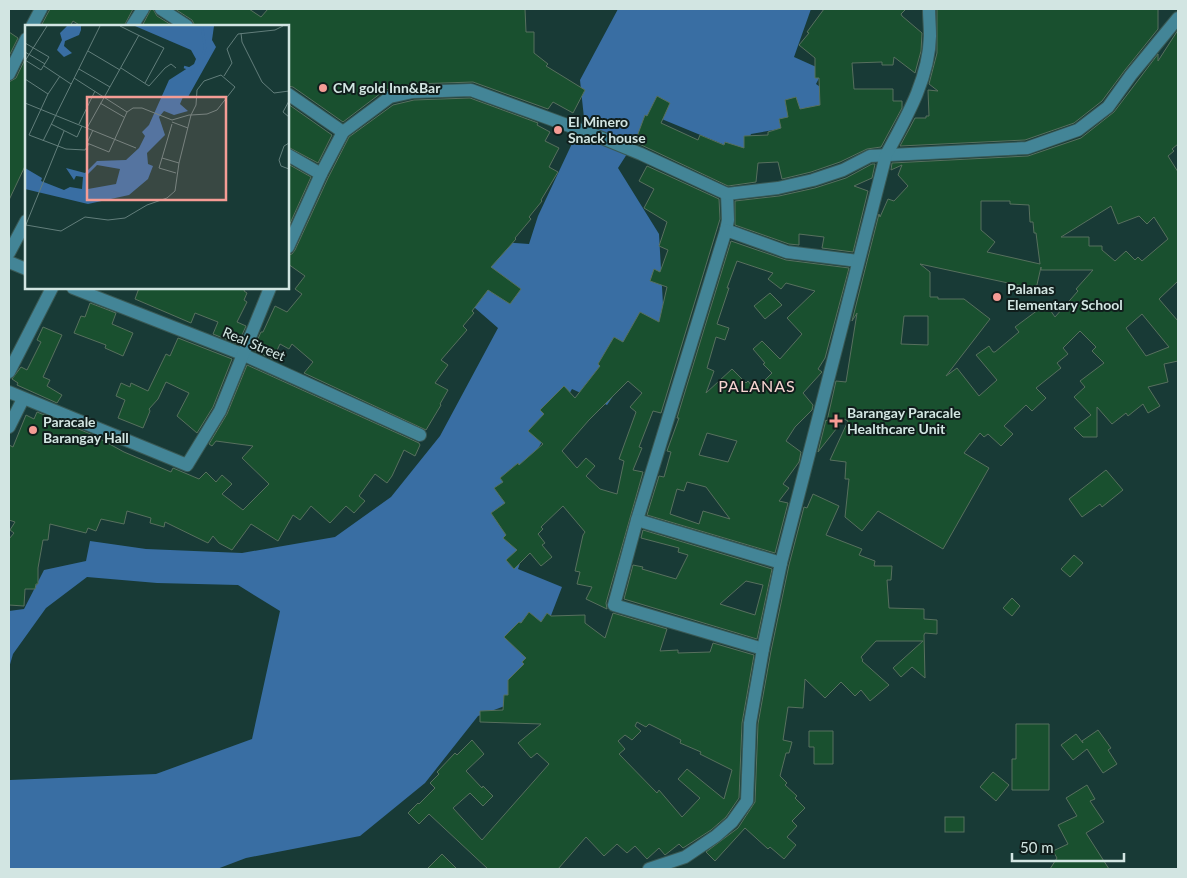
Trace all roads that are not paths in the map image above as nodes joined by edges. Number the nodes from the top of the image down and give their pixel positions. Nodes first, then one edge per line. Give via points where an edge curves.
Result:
1 (41, 9) edge
2 (143, 9) edge
3 (161, 9) edge
4 (928, 9) edge
5 (1178, 18) edge
6 (33, 25) edge
7 (133, 25) edge
8 (185, 25) edge
9 (25, 40) edge
10 (9, 74) edge
11 (289, 95) edge
12 (343, 132) junction
13 (289, 155) edge
14 (886, 155) junction
15 (321, 174) junction
16 (727, 194) junction
17 (25, 223) edge
18 (726, 230) junction
19 (289, 245) edge
20 (9, 253) edge
21 (858, 260) junction
22 (9, 262) edge
23 (25, 269) edge
24 (51, 289) edge
25 (76, 289) edge
26 (270, 289) edge
27 (242, 354) junction
28 (9, 372) edge
29 (9, 392) edge
30 (23, 399) junction
31 (9, 427) edge
32 (420, 435) dead end
33 (637, 520) junction
34 (781, 563) junction
35 (763, 649) junction
36 (649, 869) edge

1 - 6 street
2 - 7 street
3 - 8 street
4 - 14 street via 930,37 926,69 910,112
5 - 14 street via 1108,107 1078,130 1027,148
9 - 10 street
11 - 12 street
12 - 15 street
12 - 16 street via 390,97 412,92 471,90 641,154
13 - 15 street
14 - 16 street via 870,156 814,180
14 - 21 street
15 - 19 street
16 - 18 street
17 - 20 street
18 - 21 street via 787,252
18 - 33 street
21 - 34 street
22 - 23 street
24 - 28 street
25 - 27 street, Real Street
26 - 27 street
27 - 30 street via 220,410 187,465
27 - 32 street, Real Street
29 - 30 street
30 - 31 street
33 - 34 street
33 - 35 street via 614,605
34 - 35 street
35 - 36 street via 750,723 747,801 732,822 701,847 685,857

